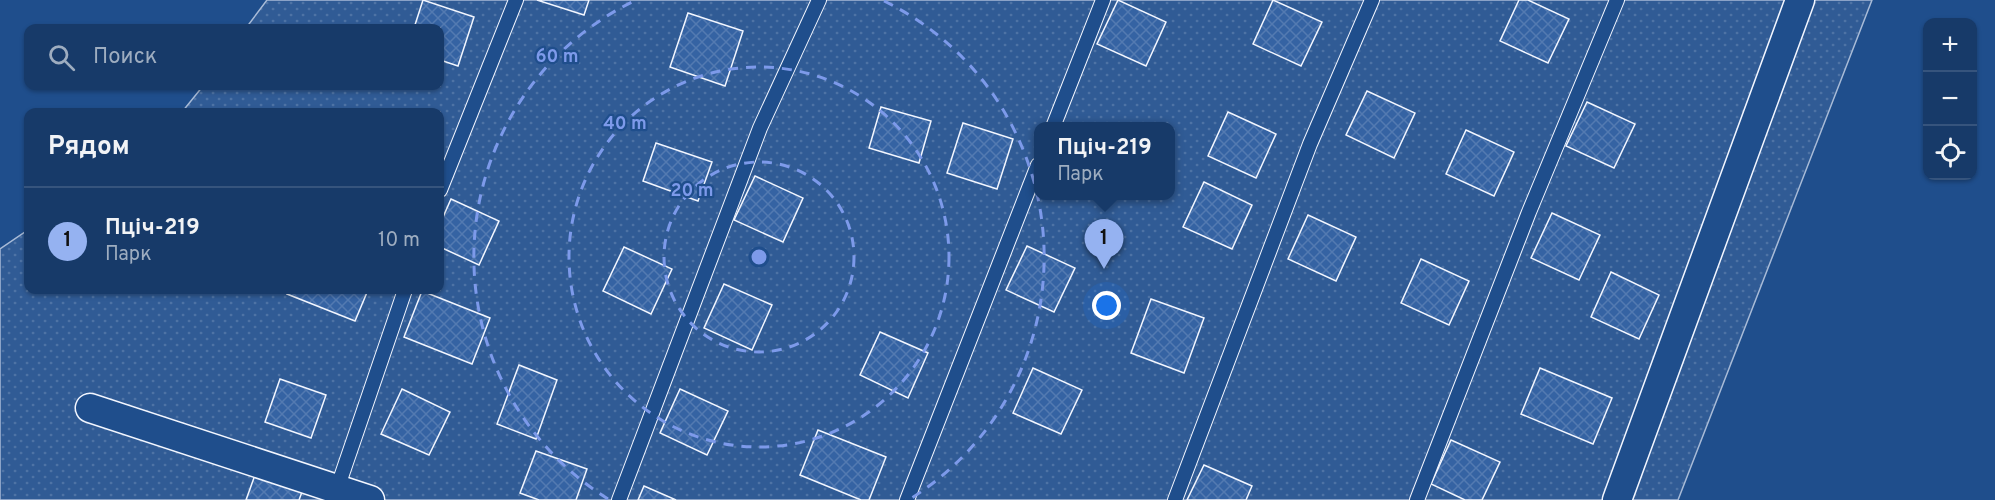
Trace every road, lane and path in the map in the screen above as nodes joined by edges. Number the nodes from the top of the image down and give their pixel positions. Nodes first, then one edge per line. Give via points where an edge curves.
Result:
1 (516, 0) edge
2 (819, 0) edge
3 (1103, 0) edge
4 (1372, 0) edge
5 (1617, 0) edge
6 (1800, 0) edge
7 (1055, 122) edge
8 (1034, 175) edge
9 (444, 180) edge
10 (404, 294) edge
11 (90, 408) dead end
12 (337, 489) junction
13 (370, 500) edge
14 (619, 500) edge
15 (907, 500) edge
16 (1175, 500) edge
17 (1417, 500) edge
18 (1617, 500) edge

1 - 9 lane
2 - 14 lane via 760,128
3 - 7 lane
4 - 16 lane via 1310,144
5 - 17 lane
6 - 18 street
8 - 15 lane
10 - 12 lane
11 - 12 street
12 - 13 street

